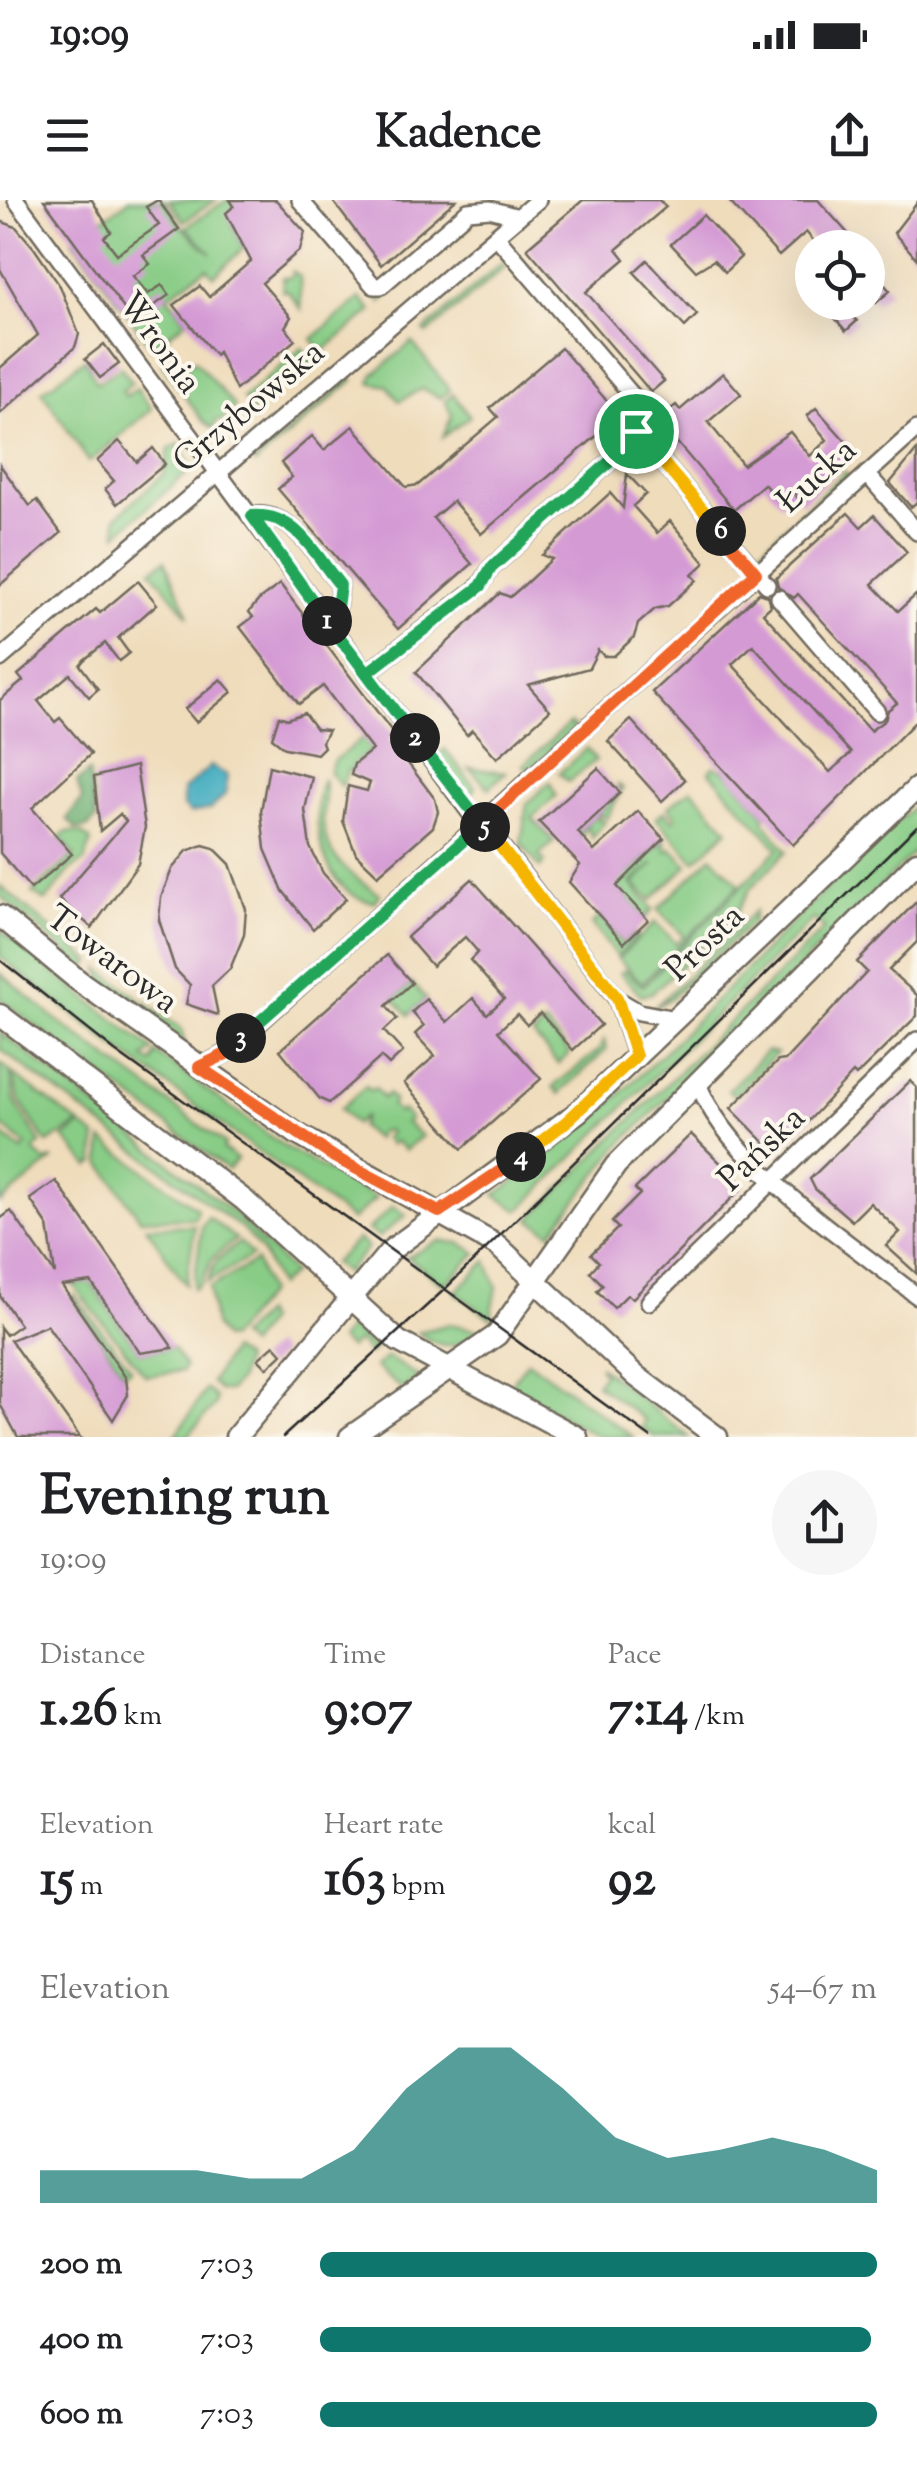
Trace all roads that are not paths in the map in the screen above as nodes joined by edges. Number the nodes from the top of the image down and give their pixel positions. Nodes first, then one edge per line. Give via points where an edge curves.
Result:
1 (16, 200) edge
2 (300, 200) edge
3 (538, 200) edge
4 (518, 217) junction
5 (496, 236) junction
6 (917, 429) edge
7 (636, 431) junction
8 (218, 474) junction
9 (867, 474) junction
10 (252, 516) junction
11 (917, 532) edge
12 (768, 586) junction
13 (334, 630) junction
14 (0, 659) edge
15 (367, 673) junction
16 (877, 712) dead end
17 (917, 788) edge
18 (482, 824) junction
19 (917, 862) edge
20 (0, 916) edge
21 (617, 998) junction
22 (0, 1015) edge
23 (676, 1019) junction
24 (917, 1040) edge
25 (226, 1054) junction
26 (636, 1056) junction
27 (199, 1067) junction
28 (697, 1080) junction
29 (226, 1085) junction
30 (772, 1182) junction
31 (439, 1212) junction
32 (536, 1280) junction
33 (917, 1296) edge
34 (351, 1299) junction
35 (649, 1302) dead end
36 (450, 1372) junction
37 (236, 1437) edge
38 (350, 1437) edge
39 (577, 1437) edge
40 (718, 1437) edge

1 - 8 street, Wronia
2 - 4 street via 374,286 468,211
3 - 4 street, Grzybowska
4 - 5 street, Grzybowska
5 - 7 street via 632,395
5 - 8 street, Grzybowska
6 - 9 street, Łucka
7 - 12 street
7 - 15 street via 491,568 481,586
8 - 10 street, Wronia
8 - 14 street, Grzybowska
9 - 11 street
9 - 12 street, Łucka
10 - 13 street, Wronia
10 - 13 street via 286,520 340,585
12 - 16 street
12 - 18 street, Łucka
13 - 15 street, Wronia
15 - 18 street, Wronia
17 - 23 main road, Prosta
18 - 21 street, Wronia
18 - 25 street, Łucka
19 - 28 main road
20 - 27 main road, Towarowa
21 - 23 street via 639,1012
21 - 26 street, Wronia
22 - 34 main road via 203,1166
23 - 26 main road, Prosta
24 - 30 street, Pańska
25 - 27 street, Łucka
25 - 29 street
26 - 31 main road, Prosta via 566,1122
27 - 29 main road, Towarowa
28 - 30 street via 709,1112
28 - 32 main road via 603,1182
29 - 31 main road, Towarowa via 334,1157
30 - 33 street
30 - 35 street, Pańska
31 - 32 main road, Towarowa via 492,1242
31 - 34 main road, Prosta via 391,1250
32 - 36 main road via 498,1335
32 - 40 main road via 624,1366
34 - 36 main road via 398,1341
34 - 37 main road
36 - 38 main road
36 - 39 main road

